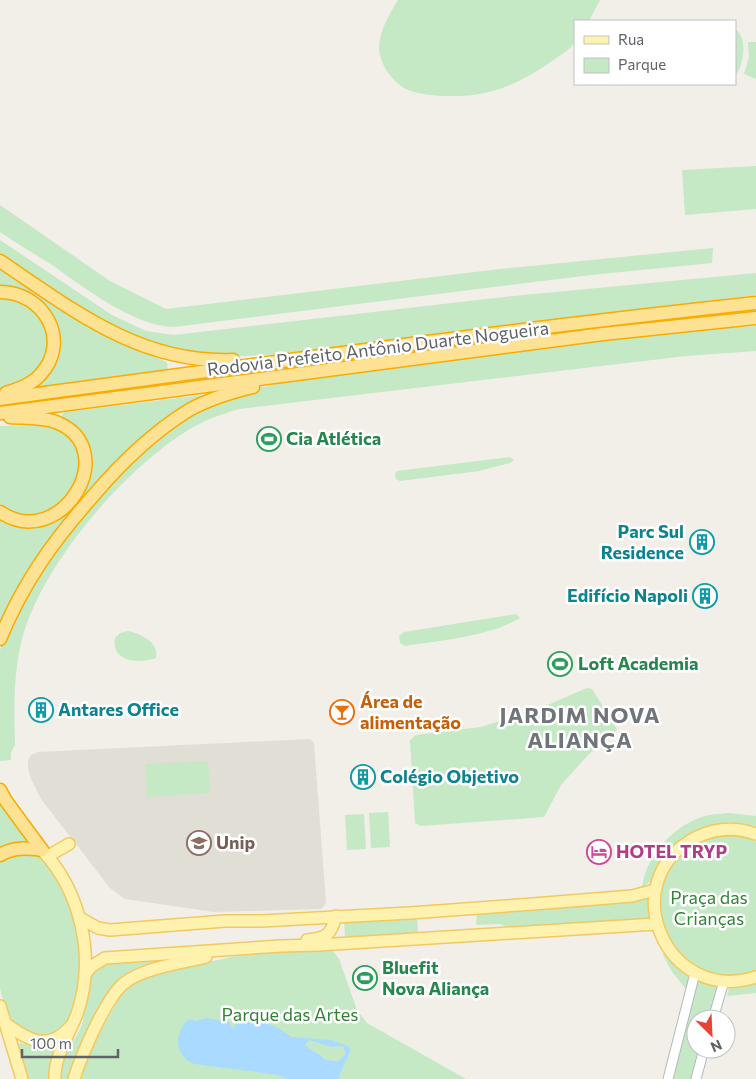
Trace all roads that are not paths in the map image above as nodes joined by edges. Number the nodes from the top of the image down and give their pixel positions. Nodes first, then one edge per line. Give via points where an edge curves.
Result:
1 (0, 261) edge
2 (0, 292) edge
3 (756, 299) edge
4 (756, 303) edge
5 (704, 308) junction
6 (756, 318) edge
7 (703, 323) junction
8 (756, 323) edge
9 (313, 357) junction
10 (320, 371) junction
11 (0, 395) edge
12 (0, 399) edge
13 (0, 413) edge
14 (0, 417) edge
15 (0, 512) edge
16 (0, 639) edge
17 (0, 790) edge
18 (756, 834) edge
19 (69, 844) dead end
20 (45, 853) junction
21 (0, 855) edge
22 (656, 890) junction
23 (336, 916) junction
24 (80, 918) junction
25 (307, 918) junction
26 (656, 924) junction
27 (302, 940) junction
28 (280, 946) junction
29 (235, 950) junction
30 (696, 973) junction
31 (85, 974) junction
32 (756, 977) edge
33 (724, 981) junction
34 (0, 1006) edge
35 (716, 1009) edge
36 (73, 1023) junction
37 (6, 1024) junction
38 (701, 1059) edge
39 (22, 1079) edge
40 (55, 1079) edge
41 (74, 1079) edge
42 (668, 1079) edge
43 (696, 1079) edge

1 - 9 highway via 94,323 136,344 176,356 216,361
2 - 11 highway via 20,295 40,308 50,323 54,344 47,365 37,378
3 - 5 highway
4 - 5 highway, Rodovia Prefeito Antônio Duarte Nogueira
5 - 9 highway, Rodovia Prefeito Antônio Duarte Nogueira
6 - 7 highway, Rodovia Prefeito Antônio Duarte Nogueira
7 - 8 highway
7 - 10 highway, Rodovia Prefeito Antônio Duarte Nogueira
9 - 12 highway, Rodovia Prefeito Antônio Duarte Nogueira
10 - 13 highway, Rodovia Prefeito Antônio Duarte Nogueira
10 - 16 highway via 240,390 203,403 155,434 103,484 48,550
14 - 15 highway via 48,420 63,426 82,446 86,469 74,498 54,515 42,520 24,521
17 - 20 highway
18 - 22 main road via 725,829 705,833 688,842 667,863
19 - 20 main road
20 - 21 highway via 30,848
20 - 24 main road via 62,877
22 - 23 main road via 632,896 561,902
22 - 26 main road
23 - 25 main road
23 - 27 main road via 330,934
24 - 25 main road via 98,928 110,930
24 - 31 main road
25 - 27 main road via 311,929
26 - 28 main road
26 - 30 main road via 670,953
27 - 28 main road
28 - 29 main road
29 - 31 main road via 105,958
29 - 41 main road via 148,971 123,984 112,996 91,1035
30 - 33 main road
30 - 42 street
31 - 36 main road
32 - 33 main road
33 - 35 street
34 - 37 main road
36 - 37 main road via 64,1034 41,1041 32,1041
36 - 40 main road via 58,1059
37 - 39 main road
38 - 43 street

